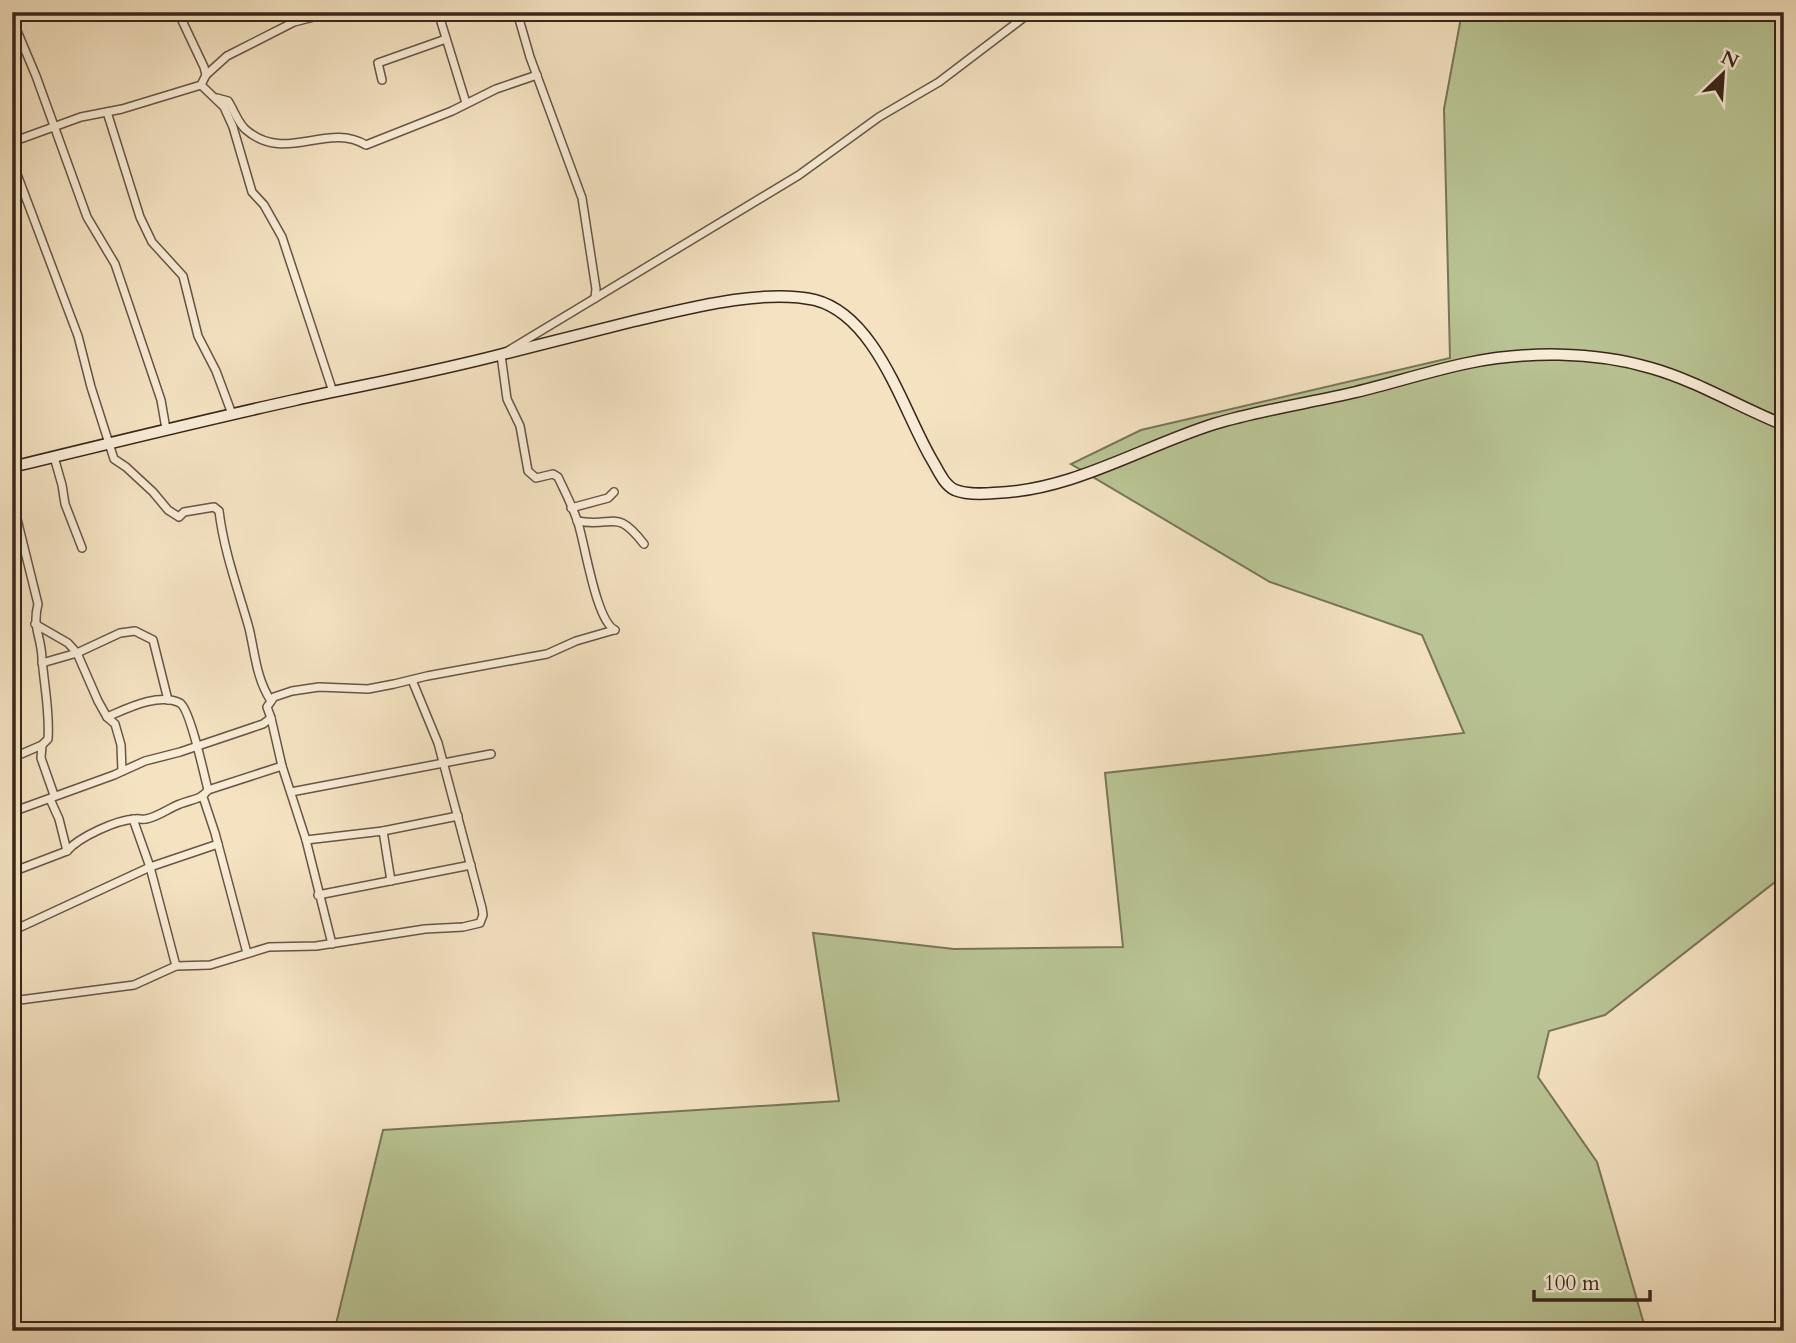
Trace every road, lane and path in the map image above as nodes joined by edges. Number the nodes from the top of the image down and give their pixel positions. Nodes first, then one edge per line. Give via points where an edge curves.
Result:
1 (178, 12) edge
2 (333, 12) edge
3 (438, 12) edge
4 (517, 12) edge
5 (1031, 12) edge
6 (12, 19) edge
7 (446, 39) junction
8 (206, 75) junction
9 (537, 75) junction
10 (382, 80) dead end
11 (201, 85) junction
12 (217, 98) junction
13 (466, 103) junction
14 (107, 112) junction
15 (55, 126) junction
16 (12, 142) edge
17 (12, 161) edge
18 (595, 298) junction
19 (501, 355) junction
20 (334, 392) junction
21 (232, 414) junction
22 (1784, 425) edge
23 (166, 429) junction
24 (108, 444) junction
25 (54, 457) junction
26 (12, 467) edge
27 (614, 492) dead end
28 (12, 499) edge
29 (571, 508) junction
30 (577, 521) junction
31 (644, 544) dead end
32 (82, 548) dead end
33 (36, 624) junction
34 (77, 653) junction
35 (42, 663) junction
36 (412, 680) junction
37 (168, 700) junction
38 (271, 701) junction
39 (107, 718) junction
40 (271, 718) junction
41 (42, 745) junction
42 (195, 746) junction
43 (491, 754) dead end
44 (12, 758) edge
45 (444, 763) junction
46 (282, 766) junction
47 (122, 771) junction
48 (208, 789) junction
49 (291, 792) junction
50 (52, 797) junction
51 (203, 797) junction
52 (12, 812) edge
53 (458, 817) junction
54 (133, 818) junction
55 (383, 831) junction
56 (306, 840) junction
57 (218, 844) junction
58 (67, 851) junction
59 (471, 865) junction
60 (150, 867) junction
61 (12, 872) edge
62 (391, 881) junction
63 (318, 895) junction
64 (12, 931) edge
65 (12, 943) edge
66 (332, 944) junction
67 (247, 953) junction
68 (176, 966) junction
69 (12, 981) edge
70 (12, 1001) edge

1 - 8 street
2 - 8 street via 294,22 227,56
3 - 7 street
4 - 9 street
5 - 18 street via 939,82 879,117 799,175
6 - 15 street
7 - 10 street via 378,63
7 - 13 street
8 - 11 street
9 - 13 street
9 - 18 street via 582,198
11 - 12 street
11 - 14 street
12 - 13 street via 228,101 247,130 288,145 344,136 366,145
12 - 20 street via 233,127 252,192 282,237
14 - 15 street
14 - 21 street via 140,217 152,242 183,276 198,336
15 - 16 street
15 - 23 street via 87,216 115,264 161,400
17 - 24 street via 78,336
18 - 19 street
19 - 20 main road
19 - 22 main road via 729,301 817,301 853,322 881,359 944,481 956,491 976,493 1030,490 1075,478 1214,424 1466,363 1514,358 1589,358 1650,368
19 - 29 street via 507,399 520,426 529,474 557,476
20 - 21 main road
21 - 23 main road
23 - 24 main road
24 - 25 main road
24 - 38 street via 114,459 179,517 214,507 219,511 262,686
25 - 26 main road
25 - 32 street
27 - 29 street via 608,498
28 - 33 street via 37,597
29 - 30 street
30 - 31 street via 622,522 633,528
30 - 36 street via 594,589 608,625 615,630 547,654
33 - 34 street via 62,638
33 - 35 street
34 - 35 street
34 - 37 street via 120,633 135,631 153,639
34 - 39 street
35 - 41 street via 49,726 48,739
36 - 38 street via 368,689 308,688 280,694
36 - 45 street
37 - 39 street
37 - 42 street via 186,709
38 - 40 street via 267,707
39 - 47 street via 115,724 121,745
40 - 42 street
40 - 46 street
41 - 44 street
41 - 50 street
42 - 47 street
42 - 48 street
43 - 45 street
45 - 49 street
45 - 53 street
46 - 48 street
46 - 49 street
47 - 50 street
48 - 51 street
49 - 56 street
50 - 52 street
50 - 58 street
51 - 54 street via 145,819
51 - 57 street
53 - 55 street
53 - 59 street
54 - 58 street via 88,836
54 - 60 street
55 - 56 street
55 - 62 street
56 - 63 street
57 - 60 street
57 - 67 street
58 - 61 street
59 - 62 street
59 - 66 street via 484,915 480,923
60 - 64 street
60 - 68 street
62 - 63 street
63 - 66 street
65 - 69 street
66 - 67 street via 269,947
67 - 68 street via 210,965
68 - 70 street via 134,985

